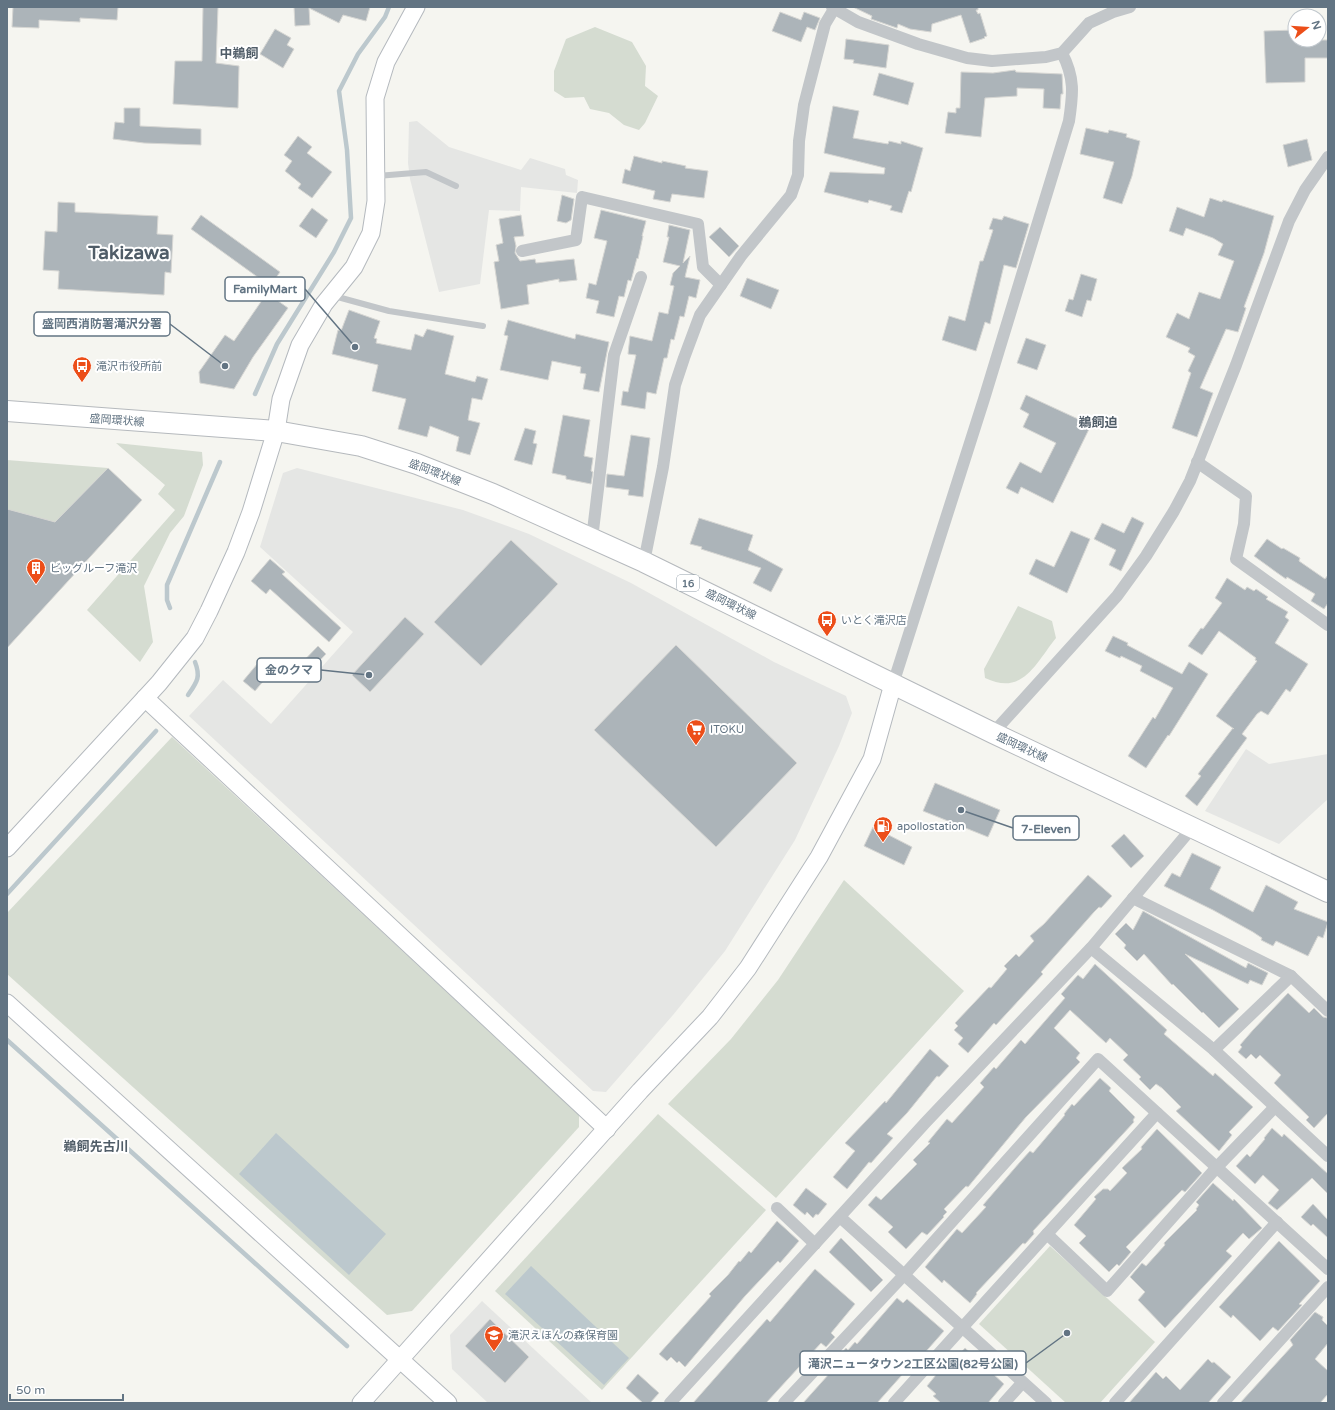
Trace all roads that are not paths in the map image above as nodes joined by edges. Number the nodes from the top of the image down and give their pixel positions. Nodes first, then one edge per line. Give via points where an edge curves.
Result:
1 (416, 7) edge
2 (1130, 7) edge
3 (833, 8) edge
4 (1062, 53) junction
5 (1328, 157) edge
6 (376, 176) junction
7 (456, 186) dead end
8 (522, 251) dead end
9 (641, 277) dead end
10 (721, 285) junction
11 (332, 295) junction
12 (483, 326) dead end
13 (7, 411) edge
14 (276, 431) junction
15 (1197, 462) junction
16 (592, 539) junction
17 (644, 562) junction
18 (1328, 625) edge
19 (893, 684) junction
20 (145, 698) junction
21 (993, 733) junction
22 (1192, 828) junction
23 (10, 839) edge
24 (1328, 892) edge
25 (1133, 898) junction
26 (1091, 948) junction
27 (1291, 976) junction
28 (7, 1003) edge
29 (1328, 1011) edge
30 (1214, 1050) junction
31 (1274, 1108) junction
32 (1157, 1113) junction
33 (606, 1128) junction
34 (1328, 1156) edge
35 (1217, 1167) junction
36 (777, 1208) dead end
37 (840, 1217) junction
38 (1277, 1222) junction
39 (1047, 1234) junction
40 (815, 1244) junction
41 (1328, 1269) edge
42 (904, 1275) junction
43 (1328, 1286) edge
44 (961, 1328) junction
45 (400, 1359) junction
46 (1022, 1383) junction
47 (361, 1403) edge
48 (448, 1403) edge
49 (670, 1403) edge
50 (784, 1403) edge
51 (894, 1403) edge
52 (1004, 1403) edge
53 (1046, 1403) edge
54 (1115, 1403) edge
55 (1223, 1403) edge

1 - 6 street via 386,62 375,98
2 - 4 street via 1089,23
3 - 4 street via 858,22 882,31 967,58 992,61 1046,57
3 - 10 street via 825,24 804,105 798,141 798,175 792,195 741,256
4 - 19 street via 1069,66 1074,92 1069,121
5 - 15 street via 1305,190 1288,221 1236,365
6 - 7 lane via 426,172
6 - 11 street via 376,201 371,233 354,266
8 - 10 street via 576,240 582,197 698,224 703,266
9 - 16 street via 614,354
10 - 17 street via 700,315 675,385 663,467
11 - 12 lane via 389,311
11 - 14 street via 300,345 281,399
13 - 14 main road, 盛岡環状線 / 16
14 - 16 main road, 盛岡環状線 / 16 via 361,446 417,464 493,494
14 - 20 street via 252,512 195,638
15 - 18 street via 1246,496 1244,524 1236,559
15 - 21 street via 1174,511 1117,596
16 - 17 main road, 盛岡環状線 / 16
17 - 19 main road, 盛岡環状線 / 16
19 - 21 main road, 盛岡環状線 / 16
19 - 33 street via 872,759 819,857 780,920 748,968 710,1017
20 - 23 street
20 - 33 street
21 - 22 main road, 盛岡環状線 / 16
22 - 24 main road, 盛岡環状線 / 16
22 - 25 street
25 - 26 street
25 - 27 street
26 - 30 street
26 - 37 street
27 - 29 street
27 - 30 street
28 - 45 street
30 - 31 street
31 - 34 street
31 - 35 street
32 - 35 street
32 - 39 street
32 - 42 street via 1098,1059
33 - 45 street
35 - 38 street
35 - 39 street via 1107,1291
36 - 40 street
37 - 40 street
37 - 42 street
38 - 41 street
38 - 54 street
39 - 44 street
40 - 49 street
42 - 44 street
42 - 50 street
43 - 55 street
44 - 46 street
44 - 51 street
45 - 47 street
45 - 48 street
46 - 52 street
46 - 53 street

